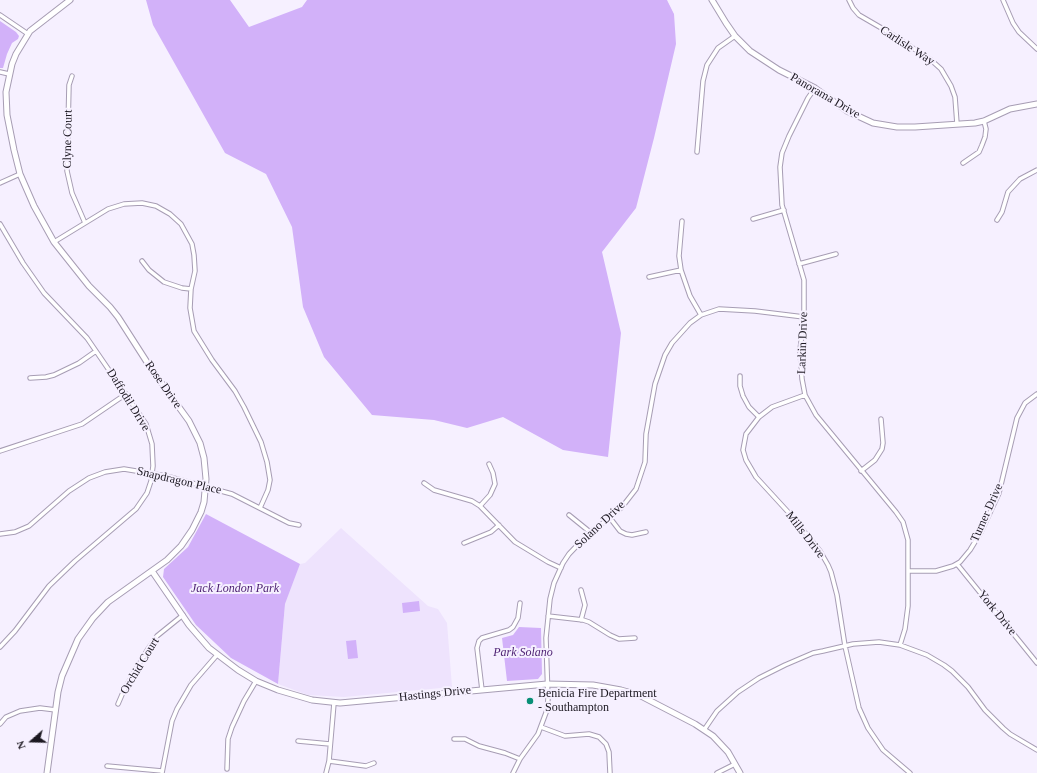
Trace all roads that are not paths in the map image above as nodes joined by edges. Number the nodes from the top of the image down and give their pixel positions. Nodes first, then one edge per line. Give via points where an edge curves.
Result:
1 (70, 0) edge
2 (712, 0) edge
3 (849, 0) edge
4 (1003, 0) edge
5 (0, 15) edge
6 (28, 34) junction
7 (735, 36) junction
8 (1037, 49) edge
9 (0, 72) edge
10 (9, 74) junction
11 (72, 76) dead end
12 (814, 88) junction
13 (1037, 104) edge
14 (984, 121) junction
15 (957, 124) junction
16 (697, 152) dead end
17 (963, 163) dead end
18 (1037, 170) edge
19 (20, 174) junction
20 (0, 183) edge
21 (784, 210) junction
22 (753, 219) dead end
23 (997, 220) dead end
24 (682, 221) dead end
25 (85, 223) junction
26 (0, 224) edge
27 (54, 242) junction
28 (836, 254) dead end
29 (142, 261) dead end
30 (799, 264) junction
31 (681, 270) junction
32 (649, 277) dead end
33 (192, 290) junction
34 (701, 315) junction
35 (804, 318) junction
36 (96, 351) junction
37 (740, 376) dead end
38 (30, 378) dead end
39 (126, 394) junction
40 (1037, 394) edge
41 (805, 395) junction
42 (758, 417) junction
43 (881, 419) dead end
44 (0, 451) edge
45 (489, 464) dead end
46 (862, 471) junction
47 (152, 473) junction
48 (424, 483) dead end
49 (206, 487) junction
50 (480, 506) junction
51 (260, 508) junction
52 (569, 515) dead end
53 (610, 518) junction
54 (299, 525) dead end
55 (499, 525) junction
56 (590, 532) junction
57 (646, 532) dead end
58 (0, 534) edge
59 (464, 543) dead end
60 (957, 564) junction
61 (561, 568) junction
62 (152, 570) junction
63 (909, 571) junction
64 (581, 590) dead end
65 (520, 603) dead end
66 (183, 615) junction
67 (548, 616) junction
68 (582, 620) junction
69 (635, 638) dead end
70 (900, 645) junction
71 (845, 646) junction
72 (0, 647) edge
73 (217, 655) junction
74 (1037, 663) edge
75 (256, 681) junction
76 (547, 684) junction
77 (482, 690) junction
78 (334, 703) junction
79 (118, 704) dead end
80 (56, 710) junction
81 (0, 724) edge
82 (541, 727) junction
83 (704, 730) junction
84 (454, 739) dead end
85 (298, 741) dead end
86 (330, 744) junction
87 (1037, 750) edge
88 (520, 760) junction
89 (329, 761) junction
90 (374, 763) dead end
91 (735, 764) junction
92 (107, 766) dead end
93 (227, 769) dead end
94 (162, 772) edge
95 (48, 773) edge
96 (326, 773) edge
97 (513, 773) edge
98 (610, 773) edge
99 (717, 773) edge
100 (740, 773) edge
101 (910, 773) edge

1 - 6 street, Rose Drive
2 - 7 street, Panorama Drive
3 - 15 street, Carlisle Way via 859,15 890,33 941,69 955,97
4 - 8 street via 1019,32
5 - 6 street
6 - 10 street, Rose Drive via 16,54
7 - 12 street, Panorama Drive via 763,60
7 - 16 street via 718,48 707,65 703,81
9 - 10 street
10 - 19 street, Rose Drive via 6,92 7,115
11 - 25 street, Clyne Court via 69,85 67,171 72,193
12 - 15 street, Panorama Drive via 847,111 872,123 903,127
12 - 21 street, Larkin Drive via 795,122 782,153 780,167
13 - 14 street, Panorama Drive via 1010,109
14 - 15 street, Panorama Drive
14 - 17 street via 986,129 979,152
18 - 23 street via 1020,179 1008,192
19 - 20 street
19 - 27 street, Rose Drive
21 - 22 street
21 - 30 street, Larkin Drive
24 - 31 street via 679,256
25 - 27 street
25 - 33 street via 115,206 135,203 156,206 170,214 181,224 192,244 195,271
26 - 36 street, Daffodil Drive via 44,293
27 - 49 street, Rose Drive via 122,322 152,370 189,421 204,458
28 - 30 street
29 - 33 street via 164,282
30 - 35 street, Larkin Drive via 804,280
31 - 32 street
31 - 34 street via 690,296
33 - 51 street via 190,308 194,331 244,406 267,462 270,480
34 - 35 street, Solano Drive via 719,309 730,309
34 - 53 street, Solano Drive via 676,338 664,355 649,414 645,462 640,478 630,497
35 - 41 street, Larkin Drive via 800,362
36 - 38 street via 54,375
36 - 39 street, Daffodil Drive
37 - 42 street via 743,396
39 - 44 street via 82,424
39 - 47 street, Daffodil Drive via 149,432 152,444
40 - 60 street, Turner Drive via 1025,403 1017,418 999,493 981,532
41 - 42 street, Mills Drive via 772,407
41 - 46 street, Larkin Drive via 816,415
42 - 71 street, Mills Drive via 746,434 743,450 746,460 756,477 789,513 828,565 837,595
43 - 46 street via 882,449
45 - 50 street via 495,484 490,495
46 - 63 street, Larkin Drive via 903,522 908,540
47 - 49 street, Snapdragon Place
47 - 58 street, Snapdragon Place via 124,469 96,474 78,484 29,526 15,532
47 - 72 street, Daffodil Drive via 146,493 136,509 86,550 54,581
48 - 50 street via 434,490 472,501
49 - 51 street, Snapdragon Place via 232,494
49 - 62 street, Rose Drive via 202,507 192,530 174,554
50 - 55 street
51 - 54 street, Snapdragon Place via 289,523
52 - 56 street
53 - 56 street, Solano Drive
53 - 57 street via 620,531 626,534
55 - 59 street via 491,532
55 - 61 street via 525,549
56 - 61 street, Solano Drive via 569,554
60 - 63 street, Turner Drive via 936,571
60 - 74 street, York Drive
61 - 67 street, Solano Drive via 554,583
62 - 66 street, Hastings Drive
62 - 80 street, Rose Drive via 108,602 85,627 62,676
63 - 70 street, Larkin Drive via 908,606
64 - 68 street via 585,605
65 - 77 street via 518,618 513,627 479,641 477,648
66 - 73 street, Hastings Drive via 198,636
66 - 79 street, Orchid Court via 157,636
67 - 68 street
67 - 76 street, Solano Drive
68 - 69 street via 620,639
70 - 71 street via 879,642
70 - 87 street via 927,655 952,671 1003,728
71 - 83 street via 813,653 750,683 717,711
71 - 101 street, Mills Drive via 862,718 883,750
73 - 75 street, Hastings Drive
73 - 94 street via 191,685 177,709 172,721
75 - 78 street, Hastings Drive via 300,698
75 - 93 street via 232,727 228,740
76 - 77 street, Hastings Drive
76 - 82 street, Solano Drive via 547,710
76 - 83 street, Hastings Drive via 593,685 640,695
77 - 78 street, Hastings Drive
78 - 86 street
80 - 81 street via 40,708 20,711 6,717
80 - 95 street, Rose Drive
82 - 88 street, Solano Drive
82 - 98 street via 565,736 589,734 599,737 609,752
83 - 91 street, Hastings Drive via 719,742
84 - 88 street via 465,739
85 - 86 street
86 - 89 street
88 - 97 street, Solano Drive
89 - 90 street via 366,766
89 - 96 street
91 - 99 street
91 - 100 street, Hastings Drive
92 - 94 street

